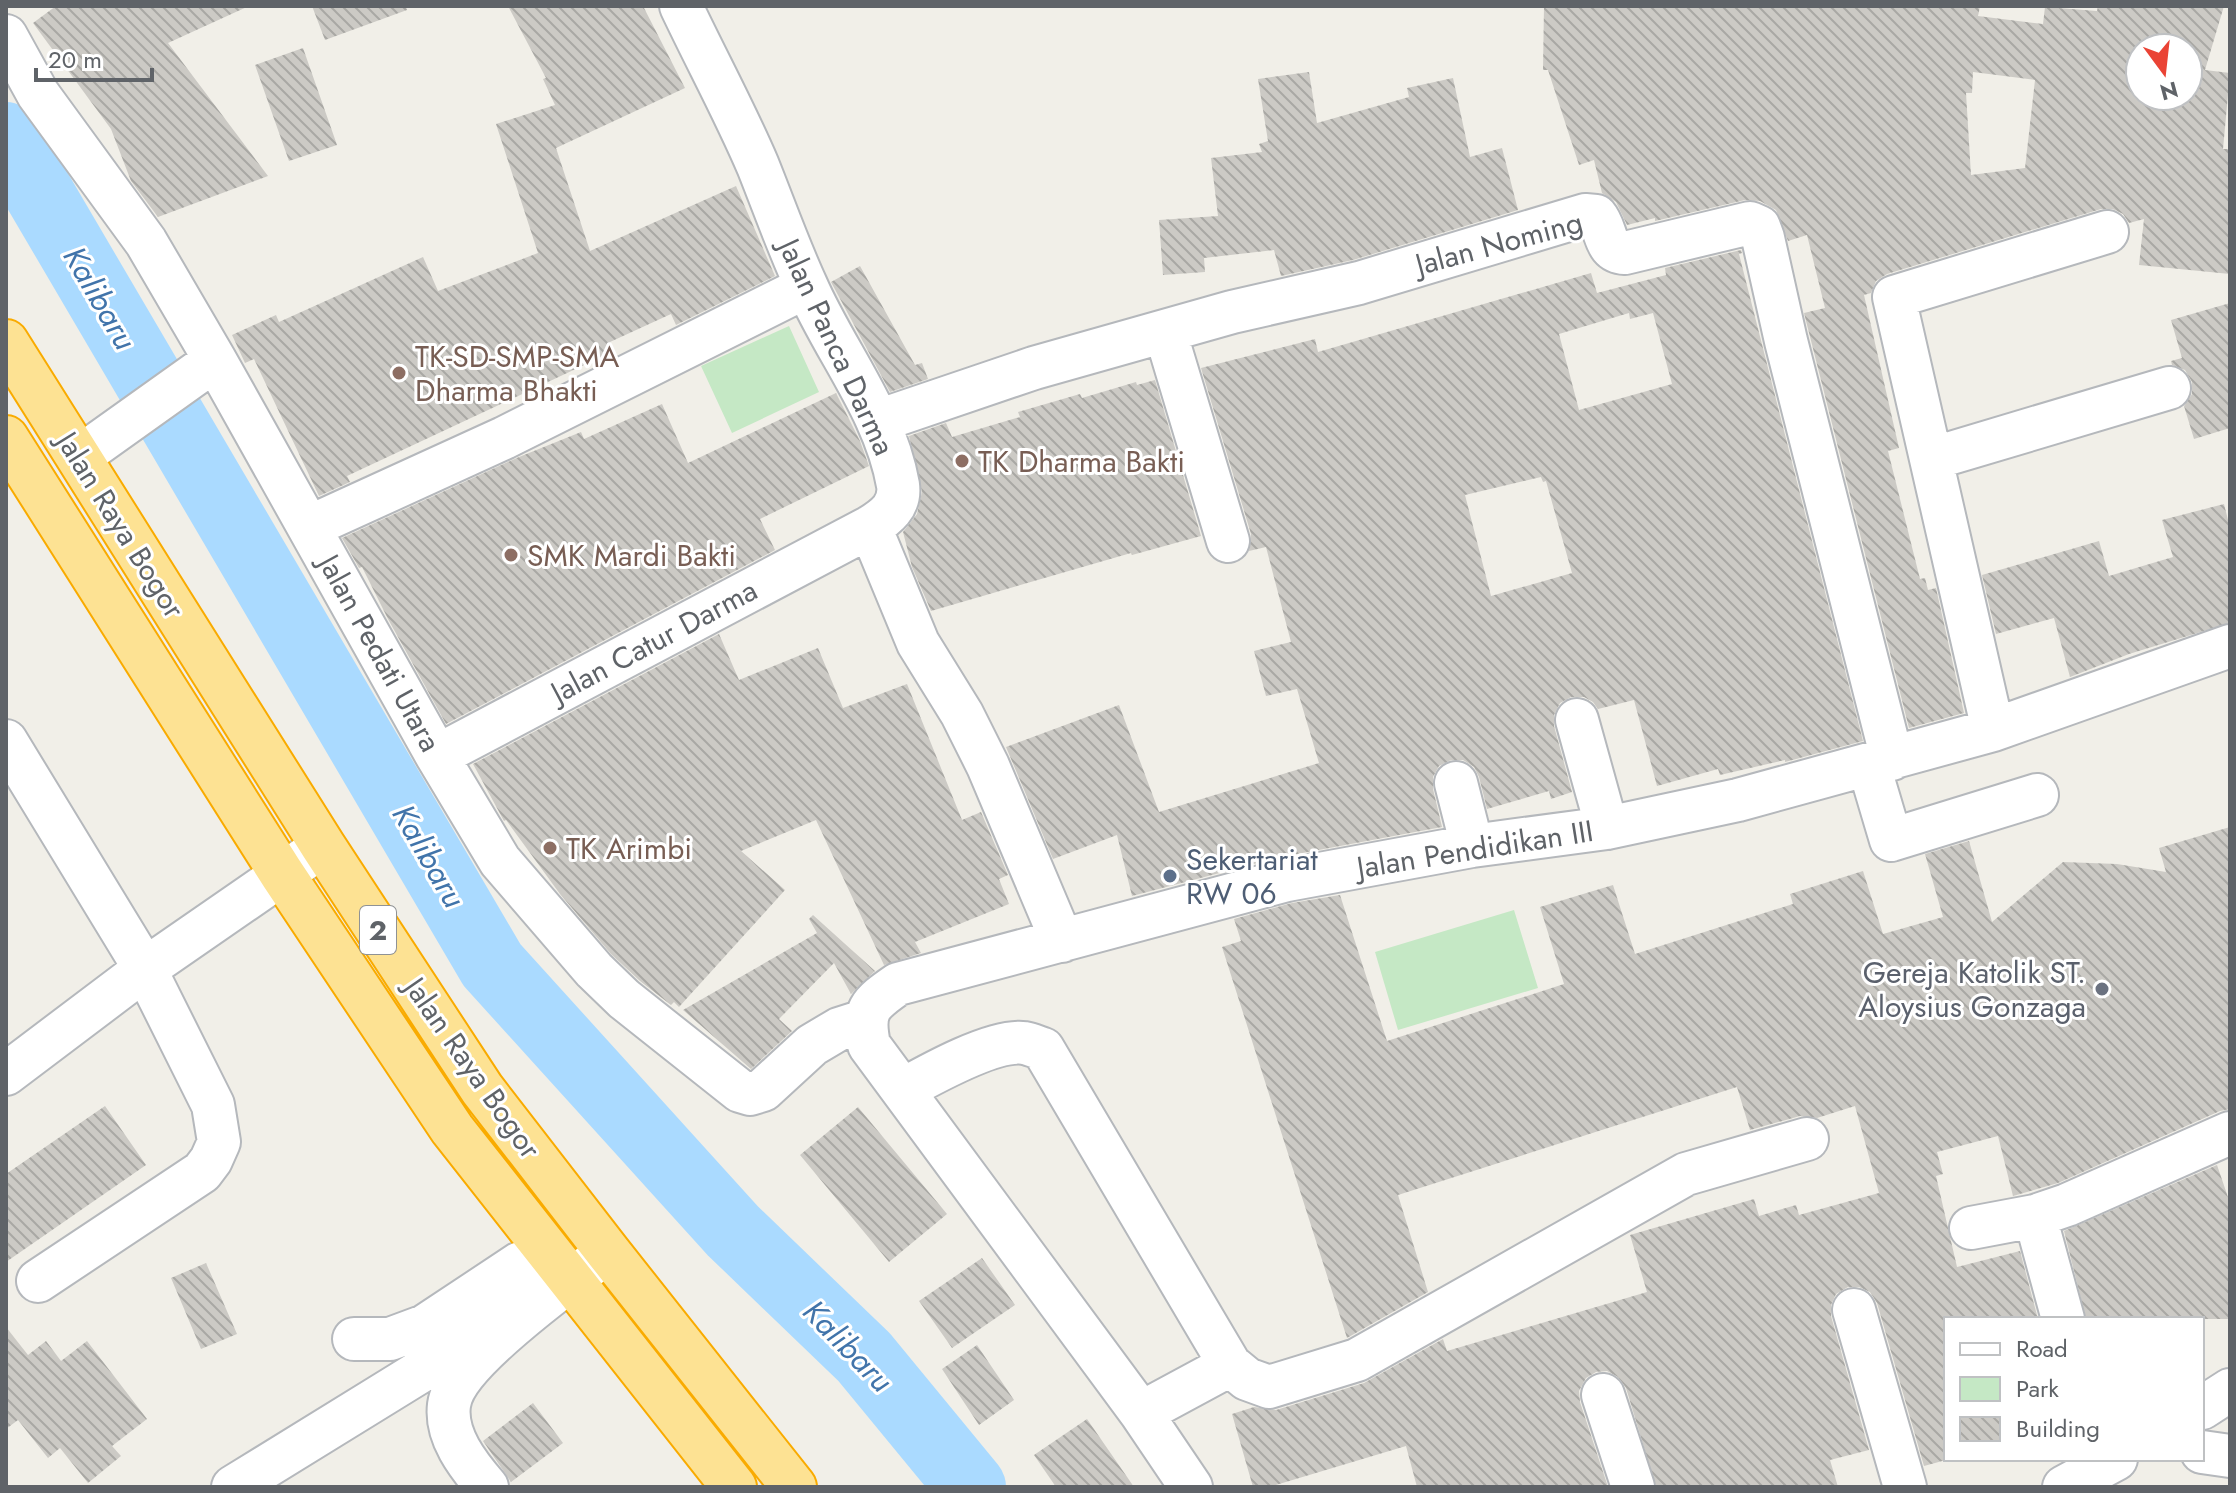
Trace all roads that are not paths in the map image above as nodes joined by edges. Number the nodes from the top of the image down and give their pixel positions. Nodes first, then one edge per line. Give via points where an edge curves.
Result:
1 (681, 6) edge
2 (6, 36) edge
3 (2107, 232) dead end
4 (806, 287) junction
5 (1165, 331) junction
6 (6, 342) edge
7 (215, 360) junction
8 (2169, 388) dead end
9 (878, 421) junction
10 (6, 438) edge
11 (79, 457) junction
12 (1931, 459) junction
13 (309, 527) junction
14 (870, 527) junction
15 (1228, 541) dead end
16 (2230, 646) edge
17 (1577, 720) dead end
18 (1993, 730) junction
19 (6, 741) edge
20 (437, 756) junction
21 (1881, 762) junction
22 (1456, 783) dead end
23 (2037, 795) dead end
24 (1607, 828) junction
25 (323, 846) junction
26 (1472, 846) junction
27 (282, 874) junction
28 (1062, 941) junction
29 (145, 969) junction
30 (864, 1021) junction
31 (6, 1074) edge
32 (904, 1089) junction
33 (2230, 1133) edge
34 (1807, 1139) dead end
35 (2035, 1216) junction
36 (1971, 1228) dead end
37 (608, 1252) junction
38 (558, 1264) junction
39 (38, 1281) dead end
40 (1854, 1310) dead end
41 (2062, 1317) edge
42 (354, 1339) dead end
43 (1230, 1365) junction
44 (2230, 1390) edge
45 (1603, 1395) dead end
46 (2204, 1407) edge
47 (1141, 1413) junction
48 (2204, 1452) edge
49 (2230, 1456) edge
50 (2107, 1461) edge
51 (233, 1487) edge
52 (487, 1487) edge
53 (734, 1487) edge
54 (794, 1487) edge
55 (1191, 1487) edge
56 (1633, 1487) edge
57 (1905, 1487) edge
58 (2064, 1487) edge

1 - 4 street, Jalan Panca Darma via 757,163
2 - 7 street, Jalan Pedati Utara via 38,94 146,242
3 - 12 street via 1894,297
4 - 9 street, Jalan Panca Darma
4 - 13 street via 504,438
5 - 9 street, Jalan Noming
5 - 15 street
5 - 21 street, Jalan Noming via 1359,283 1585,215 1596,216 1610,248 1625,253 1750,223 1759,227
6 - 11 highway, Jalan Raya Bogor / 2
7 - 11 street
7 - 13 street, Jalan Pedati Utara
8 - 12 street
9 - 14 street, Jalan Panca Darma via 898,486 894,508
10 - 27 highway, Jalan Raya Bogor / 2
11 - 25 highway, Jalan Raya Bogor / 2
12 - 18 street
13 - 20 street, Jalan Pedati Utara
14 - 20 street, Jalan Catur Darma
14 - 28 street via 918,643 988,766
16 - 18 street, Jalan Pendidikan III
17 - 24 street
18 - 21 street, Jalan Pendidikan III
19 - 29 street
20 - 30 street, Jalan Pedati Utara via 500,861 594,970 740,1091 763,1090 812,1045
21 - 23 street via 1891,840
21 - 24 street, Jalan Pendidikan III
22 - 26 street
24 - 26 street, Jalan Pendidikan III
25 - 27 street
25 - 37 highway, Jalan Raya Bogor / 2 via 482,1089
26 - 28 street, Jalan Pendidikan III via 1287,880
27 - 29 street
27 - 38 highway, Jalan Raya Bogor / 2 via 452,1129
28 - 30 street, Jalan Pendidikan III via 898,984 873,1001
29 - 31 street
29 - 39 street via 213,1105 219,1142 202,1172
30 - 32 street via 869,1045
32 - 43 street via 1000,1045 1022,1043 1043,1049
32 - 47 street
33 - 35 street
34 - 43 street via 1686,1174 1357,1360 1269,1387
35 - 36 street
35 - 41 street
37 - 38 street
37 - 54 highway, Jalan Raya Bogor / 2
38 - 42 street via 390,1339
38 - 51 street via 439,1360
38 - 52 street via 451,1394 449,1420 456,1445
38 - 53 highway, Jalan Raya Bogor / 2
40 - 57 street
43 - 47 street
44 - 46 street
45 - 56 street
47 - 55 street
48 - 49 street
50 - 58 street

